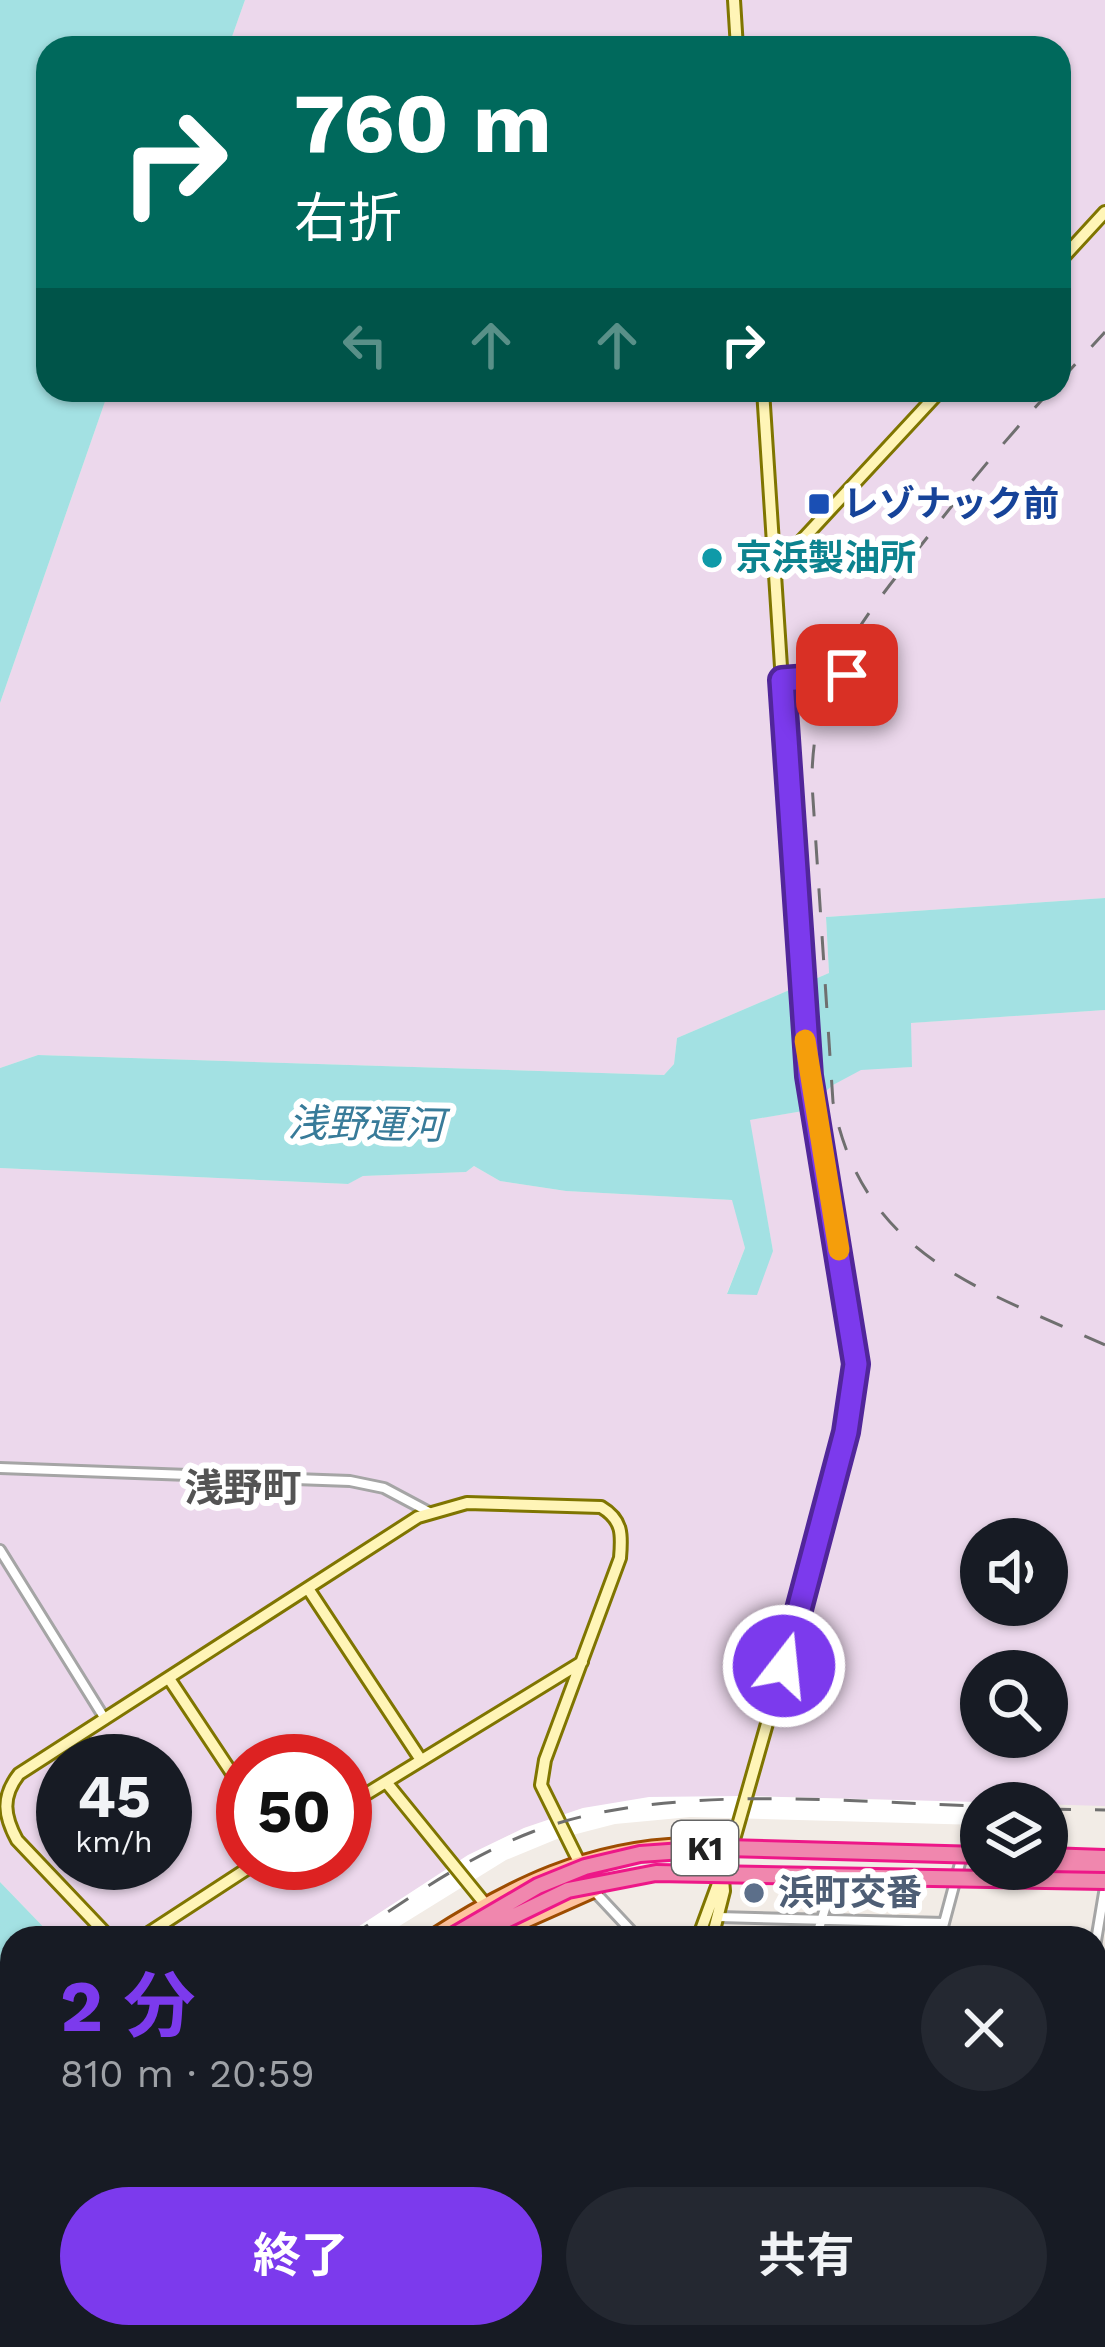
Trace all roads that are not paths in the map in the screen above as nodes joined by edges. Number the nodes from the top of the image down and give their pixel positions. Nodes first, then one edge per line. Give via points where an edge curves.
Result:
1 (735, 5) edge
2 (736, 36) edge
3 (1105, 212) edge
4 (1071, 249) edge
5 (764, 402) edge
6 (930, 402) edge
7 (777, 567) junction
8 (847, 675) dead end
9 (782, 680) junction
10 (0, 1468) edge
11 (431, 1513) junction
12 (0, 1550) edge
13 (309, 1590) junction
14 (582, 1662) junction
15 (170, 1680) junction
16 (105, 1719) junction
17 (216, 1749) edge
18 (421, 1760) junction
19 (386, 1782) junction
20 (372, 1791) edge
21 (733, 1843) junction
22 (960, 1851) edge
23 (960, 1859) edge
24 (1068, 1859) edge
25 (960, 1861) edge
26 (577, 1862) junction
27 (1105, 1862) edge
28 (960, 1866) edge
29 (1068, 1867) edge
30 (772, 1872) junction
31 (722, 1875) junction
32 (834, 1879) junction
33 (956, 1881) junction
34 (1105, 1884) edge
35 (216, 1889) edge
36 (594, 1890) junction
37 (483, 1904) junction
38 (717, 1917) junction
39 (820, 1921) junction
40 (944, 1923) junction
41 (508, 1925) joint
42 (99, 1926) edge
43 (159, 1926) edge
44 (449, 1926) edge
45 (470, 1926) edge
46 (492, 1926) edge
47 (627, 1926) edge
48 (701, 1926) edge
49 (715, 1926) edge
50 (819, 1926) edge
51 (943, 1926) edge
52 (1098, 1926) edge

1 - 2 street
3 - 4 street
5 - 7 street
6 - 7 street
7 - 9 street
8 - 9 street
9 - 21 street via 814,1105 856,1364 839,1460
10 - 11 street via 350,1481 384,1487
11 - 13 street
11 - 14 street via 467,1503 580,1504 615,1516 620,1558
12 - 16 street
13 - 15 street
13 - 18 street
14 - 18 street
14 - 26 street via 541,1785
15 - 16 street
15 - 17 street
16 - 42 street via 20,1774 5,1803 17,1840
18 - 19 street
19 - 20 street
19 - 37 street
21 - 22 main road
21 - 26 main road via 664,1845
21 - 31 street
23 - 45 highway, K1, bridge via 665,1850 538,1886
24 - 27 highway
25 - 30 highway, bridge
26 - 36 street
26 - 37 main road
27 - 29 highway
28 - 33 street
30 - 34 highway, K1, bridge
30 - 46 highway, K1, bridge via 600,1882
31 - 32 main road
31 - 36 main road
31 - 38 street
31 - 48 street
32 - 33 main road
32 - 39 street
33 - 34 main road
33 - 40 street
34 - 52 street
35 - 43 street
36 - 41 main road
36 - 47 street
37 - 41 street
37 - 44 main road
38 - 39 street
38 - 49 street
39 - 40 street
39 - 50 street
40 - 51 street

